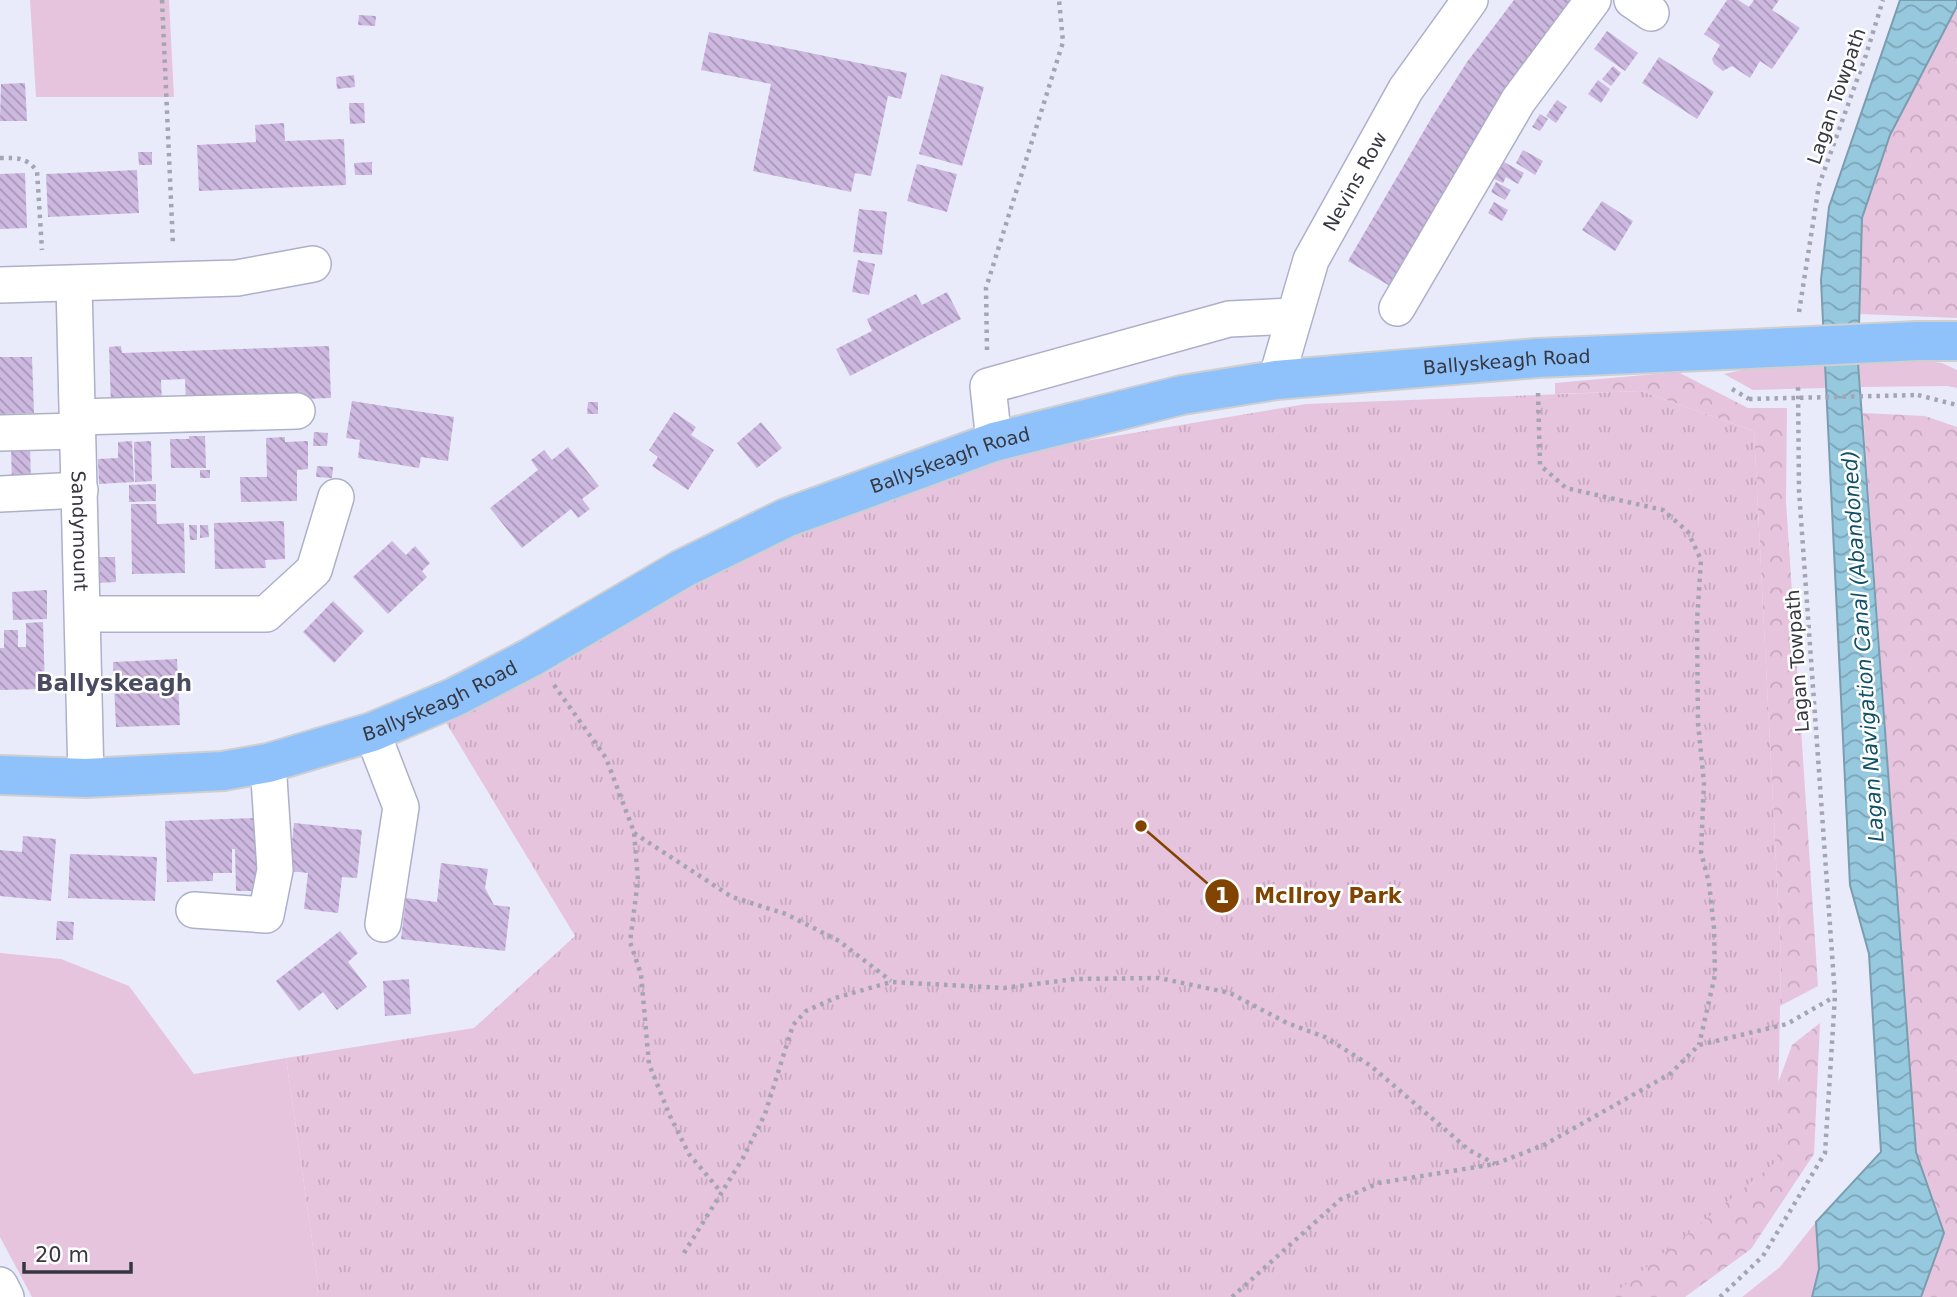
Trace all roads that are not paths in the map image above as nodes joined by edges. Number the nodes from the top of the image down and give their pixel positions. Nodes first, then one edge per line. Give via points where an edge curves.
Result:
1 (1470, 0) edge
2 (1593, 0) edge
3 (313, 264) dead end
4 (59, 284) junction
5 (0, 285) edge
6 (1397, 308) dead end
7 (1293, 316) junction
8 (1957, 341) edge
9 (1276, 380) junction
10 (297, 411) dead end
11 (78, 424) junction
12 (0, 433) edge
13 (994, 442) junction
14 (80, 490) junction
15 (0, 494) edge
16 (336, 497) dead end
17 (83, 614) junction
18 (372, 732) junction
19 (268, 763) junction
20 (0, 775) edge
21 (86, 778) junction
22 (194, 910) dead end
23 (383, 924) dead end
24 (0, 1285) edge
25 (6, 1297) edge

1 - 7 street, Nevins Row via 1406,89 1311,260
2 - 6 street via 1518,101
3 - 4 street via 237,278
4 - 5 street
4 - 11 street, Sandymount
7 - 9 street, Nevins Row
7 - 13 street via 1229,319 988,386
8 - 9 main road, Ballyskeagh Road, bridge via 1537,358
9 - 13 main road, Ballyskeagh Road via 1182,395
10 - 11 street
11 - 12 street
11 - 14 street, Sandymount
13 - 18 main road, Ballyskeagh Road via 786,518 681,569 455,697
14 - 15 street
14 - 17 street, Sandymount
16 - 17 street via 314,570 266,614
17 - 21 street, Sandymount
18 - 19 main road, Ballyskeagh Road
18 - 23 street via 401,807
19 - 21 main road, Ballyskeagh Road via 223,771
19 - 22 street via 275,870 266,915
20 - 21 main road, Ballyskeagh Road
24 - 25 street

